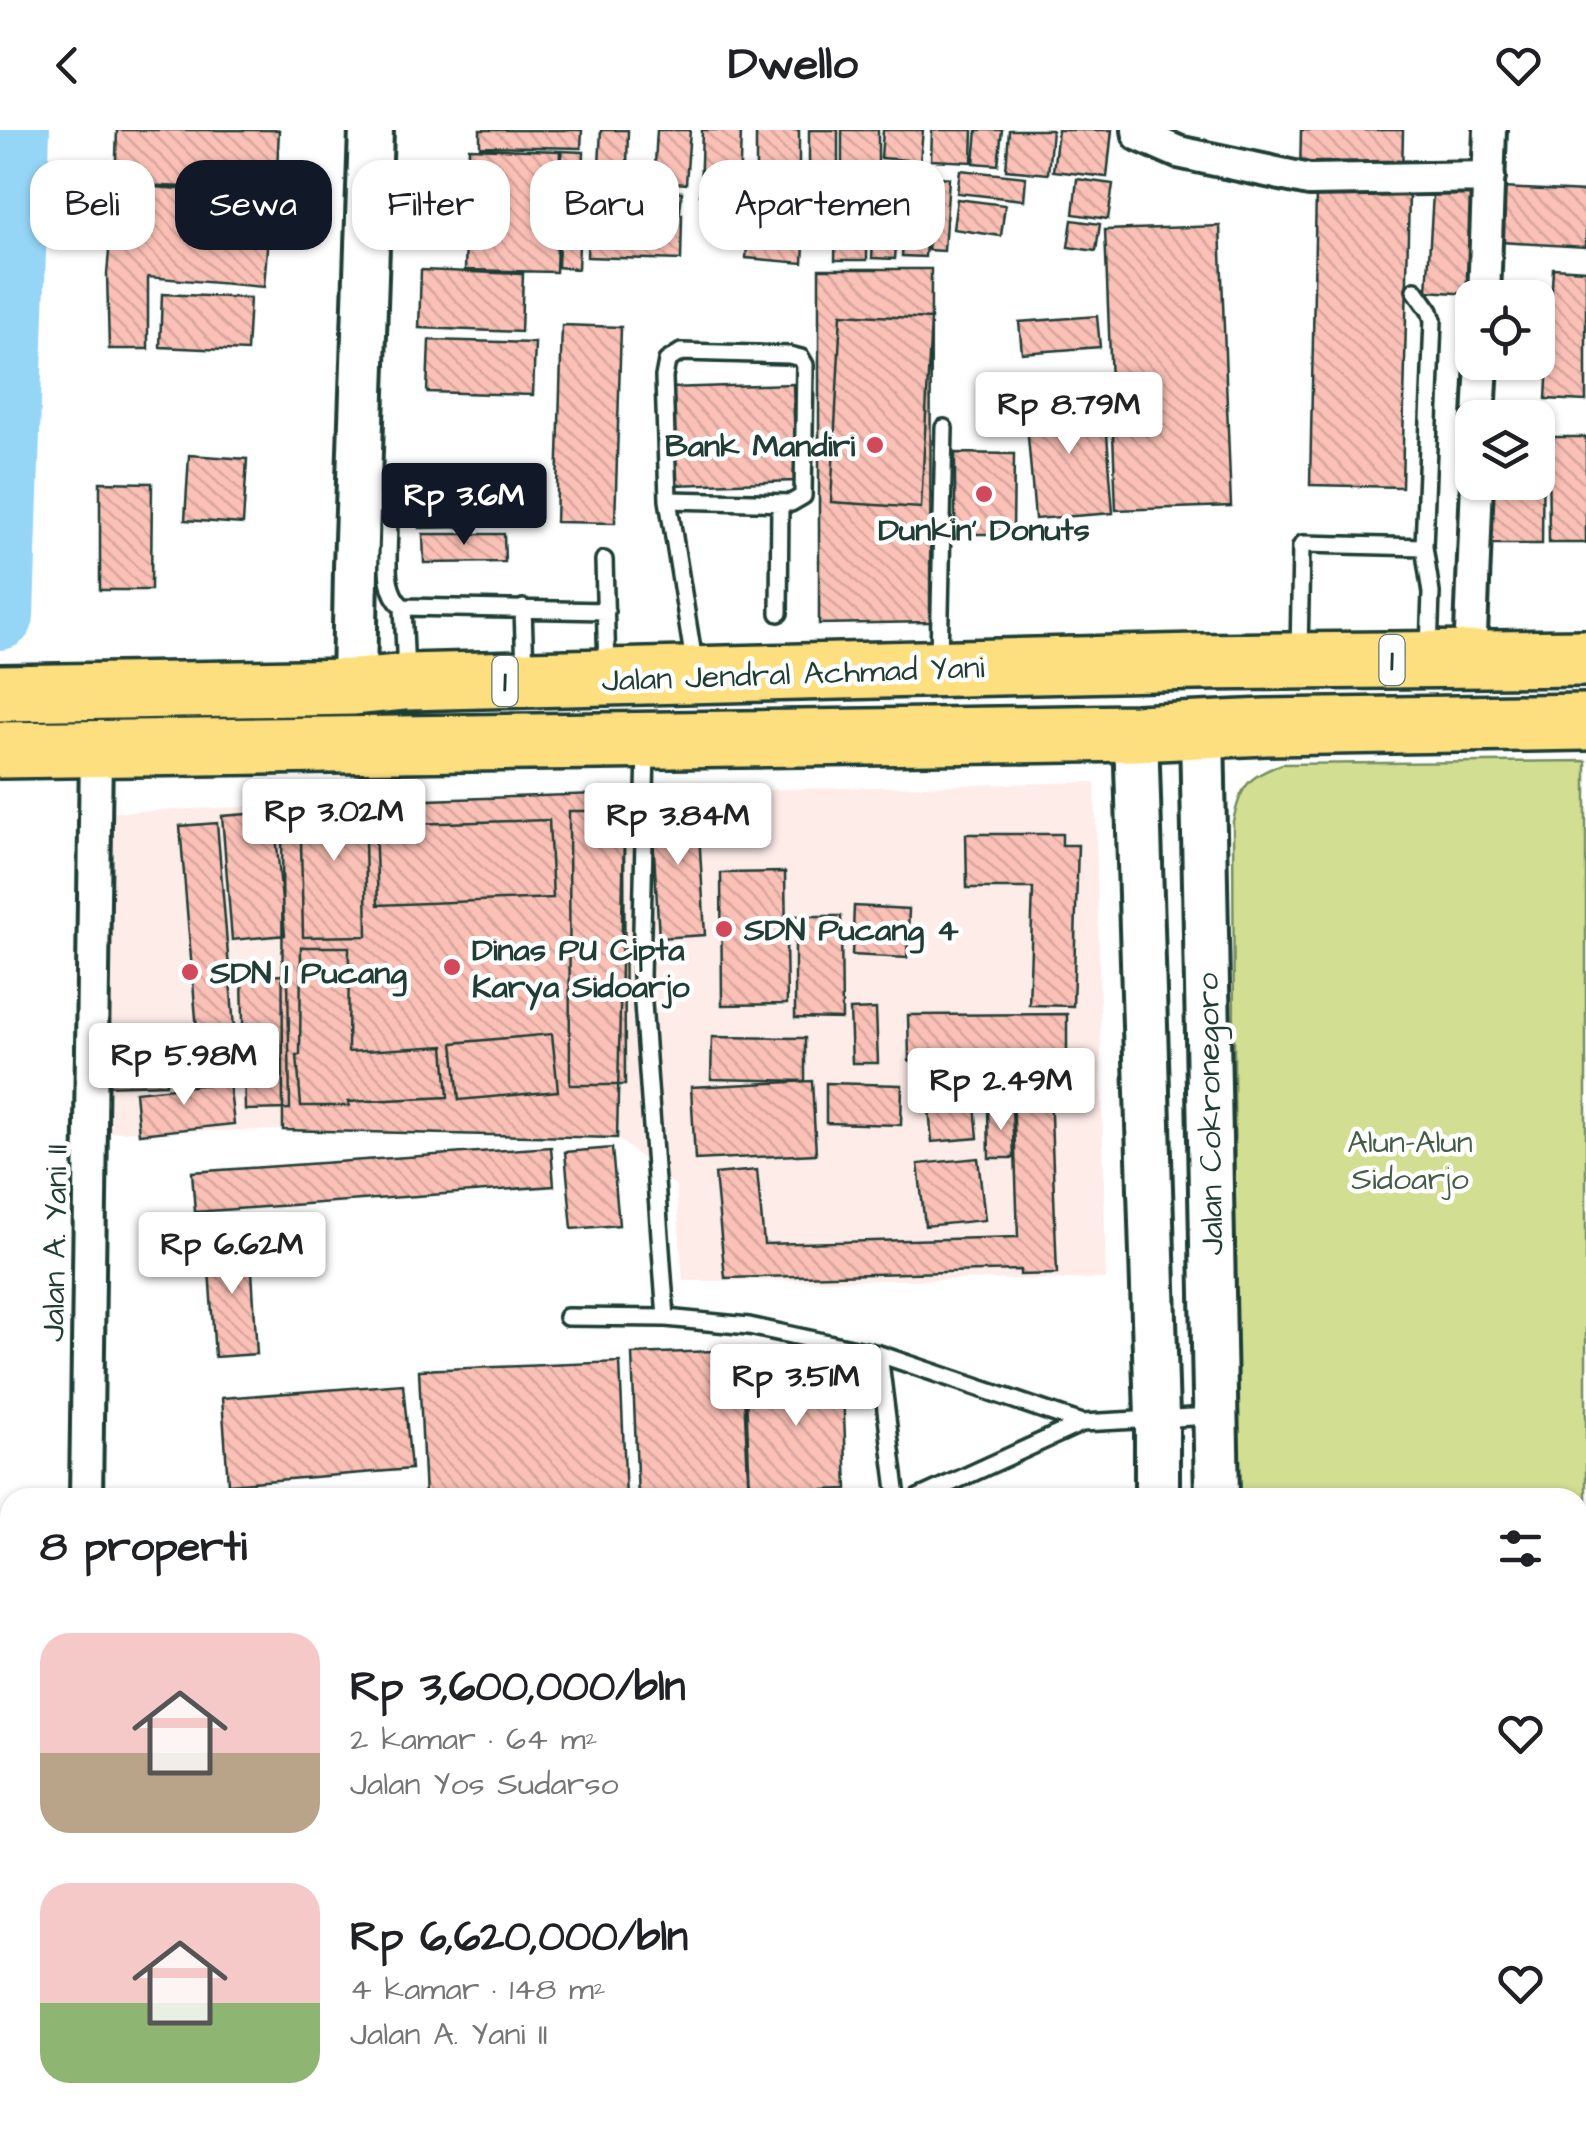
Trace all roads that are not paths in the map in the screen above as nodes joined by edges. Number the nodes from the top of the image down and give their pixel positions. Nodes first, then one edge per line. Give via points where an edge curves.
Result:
1 (371, 130) edge
2 (1138, 130) edge
3 (1490, 130) edge
4 (1489, 176) junction
5 (1485, 280) edge
6 (1415, 290) dead end
7 (944, 428) dead end
8 (668, 500) junction
9 (1474, 500) edge
10 (780, 502) junction
11 (1424, 547) junction
12 (604, 560) dead end
13 (372, 569) junction
14 (403, 608) junction
15 (523, 608) junction
16 (606, 610) junction
17 (779, 613) dead end
18 (1586, 658) edge
19 (1450, 659) junction
20 (1299, 661) junction
21 (1198, 662) junction
22 (939, 668) junction
23 (696, 676) junction
24 (607, 678) junction
25 (526, 681) junction
26 (380, 684) junction
27 (0, 693) edge
28 (1586, 722) edge
29 (1202, 730) junction
30 (1136, 733) junction
31 (646, 739) junction
32 (0, 750) edge
33 (76, 750) junction
34 (567, 1317) dead end
35 (666, 1318) junction
36 (879, 1354) junction
37 (1214, 1416) junction
38 (1157, 1418) junction
39 (1082, 1422) junction
40 (86, 1488) edge
41 (896, 1488) edge
42 (940, 1488) edge
43 (1157, 1488) edge
44 (1216, 1488) edge

1 - 13 street via 358,500
2 - 4 street via 1178,152 1309,180
3 - 4 street
4 - 5 street
6 - 11 lane via 1433,320
7 - 22 lane
8 - 10 lane
8 - 10 lane via 664,377 667,361 681,352 789,356 805,364 802,496
8 - 23 lane
9 - 19 street
10 - 17 lane
11 - 19 lane
11 - 20 lane via 1303,544
12 - 16 lane
13 - 14 lane
13 - 26 street
14 - 15 lane
14 - 26 lane
15 - 16 lane
15 - 25 lane
16 - 24 lane
18 - 19 highway, Jalan Jendral Achmad Yani / 1
19 - 20 highway, Jalan Jendral Achmad Yani / 1
20 - 21 highway, Jalan Jendral Achmad Yani / 1
21 - 22 highway, Jalan Jendral Achmad Yani / 1
21 - 29 highway
22 - 23 highway, Jalan Jendral Achmad Yani / 1
23 - 24 highway, Jalan Jendral Achmad Yani / 1
24 - 25 highway, Jalan Jendral Achmad Yani / 1
25 - 26 highway, Jalan Jendral Achmad Yani / 1
26 - 27 highway, Jalan Jendral Achmad Yani / 1
28 - 29 highway, Jalan Jendral Achmad Yani / 1
29 - 30 highway, Jalan Jendral Achmad Yani / 1
29 - 37 street, Jalan Cokronegoro
30 - 31 highway, Jalan Jendral Achmad Yani / 1
30 - 38 street, Jalan Cokronegoro
31 - 33 highway, Jalan Jendral Achmad Yani / 1
31 - 35 lane via 641,976
32 - 33 highway, Jalan Jendral Achmad Yani / 1
33 - 40 street, Jalan A. Yani II
34 - 35 lane
35 - 36 lane via 749,1326
36 - 39 lane
36 - 41 lane
37 - 38 lane
37 - 44 street, Jalan Cokronegoro
38 - 39 lane
38 - 43 street, Jalan Cokronegoro
39 - 42 lane

